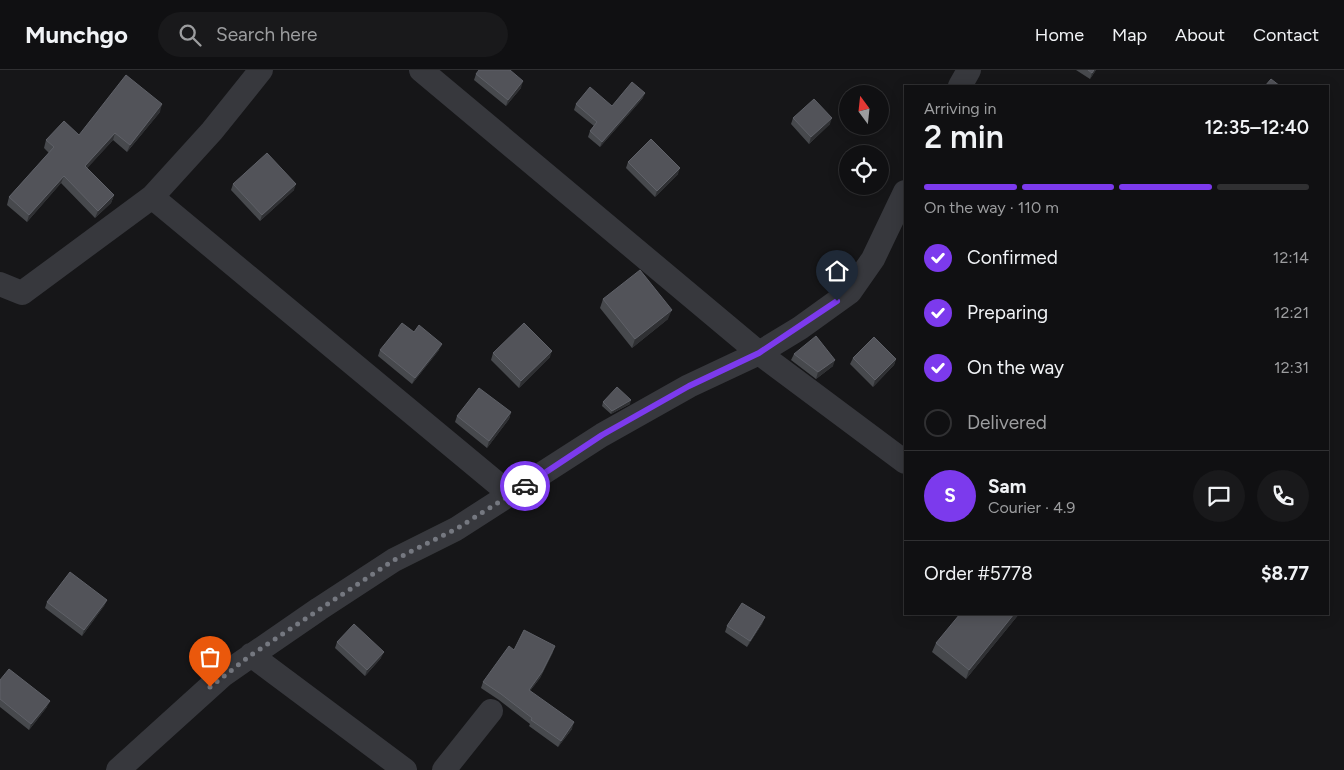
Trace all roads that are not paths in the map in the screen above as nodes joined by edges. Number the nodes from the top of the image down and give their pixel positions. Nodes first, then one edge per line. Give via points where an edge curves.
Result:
1 (261, 70) edge
2 (421, 70) edge
3 (969, 70) edge
4 (961, 85) edge
5 (904, 194) edge
6 (152, 197) junction
7 (0, 284) edge
8 (759, 353) junction
9 (904, 461) edge
10 (511, 495) junction
11 (251, 655) junction
12 (491, 711) dead end
13 (118, 770) edge
14 (405, 770) edge
15 (444, 770) edge

1 - 6 street
2 - 8 street
3 - 4 street
5 - 8 street via 873,259 850,292
6 - 7 street via 22,293
6 - 10 street
8 - 9 street
8 - 10 street via 689,386 602,435
10 - 11 street via 456,529 394,560
11 - 13 street via 223,675
11 - 14 street
12 - 15 street

